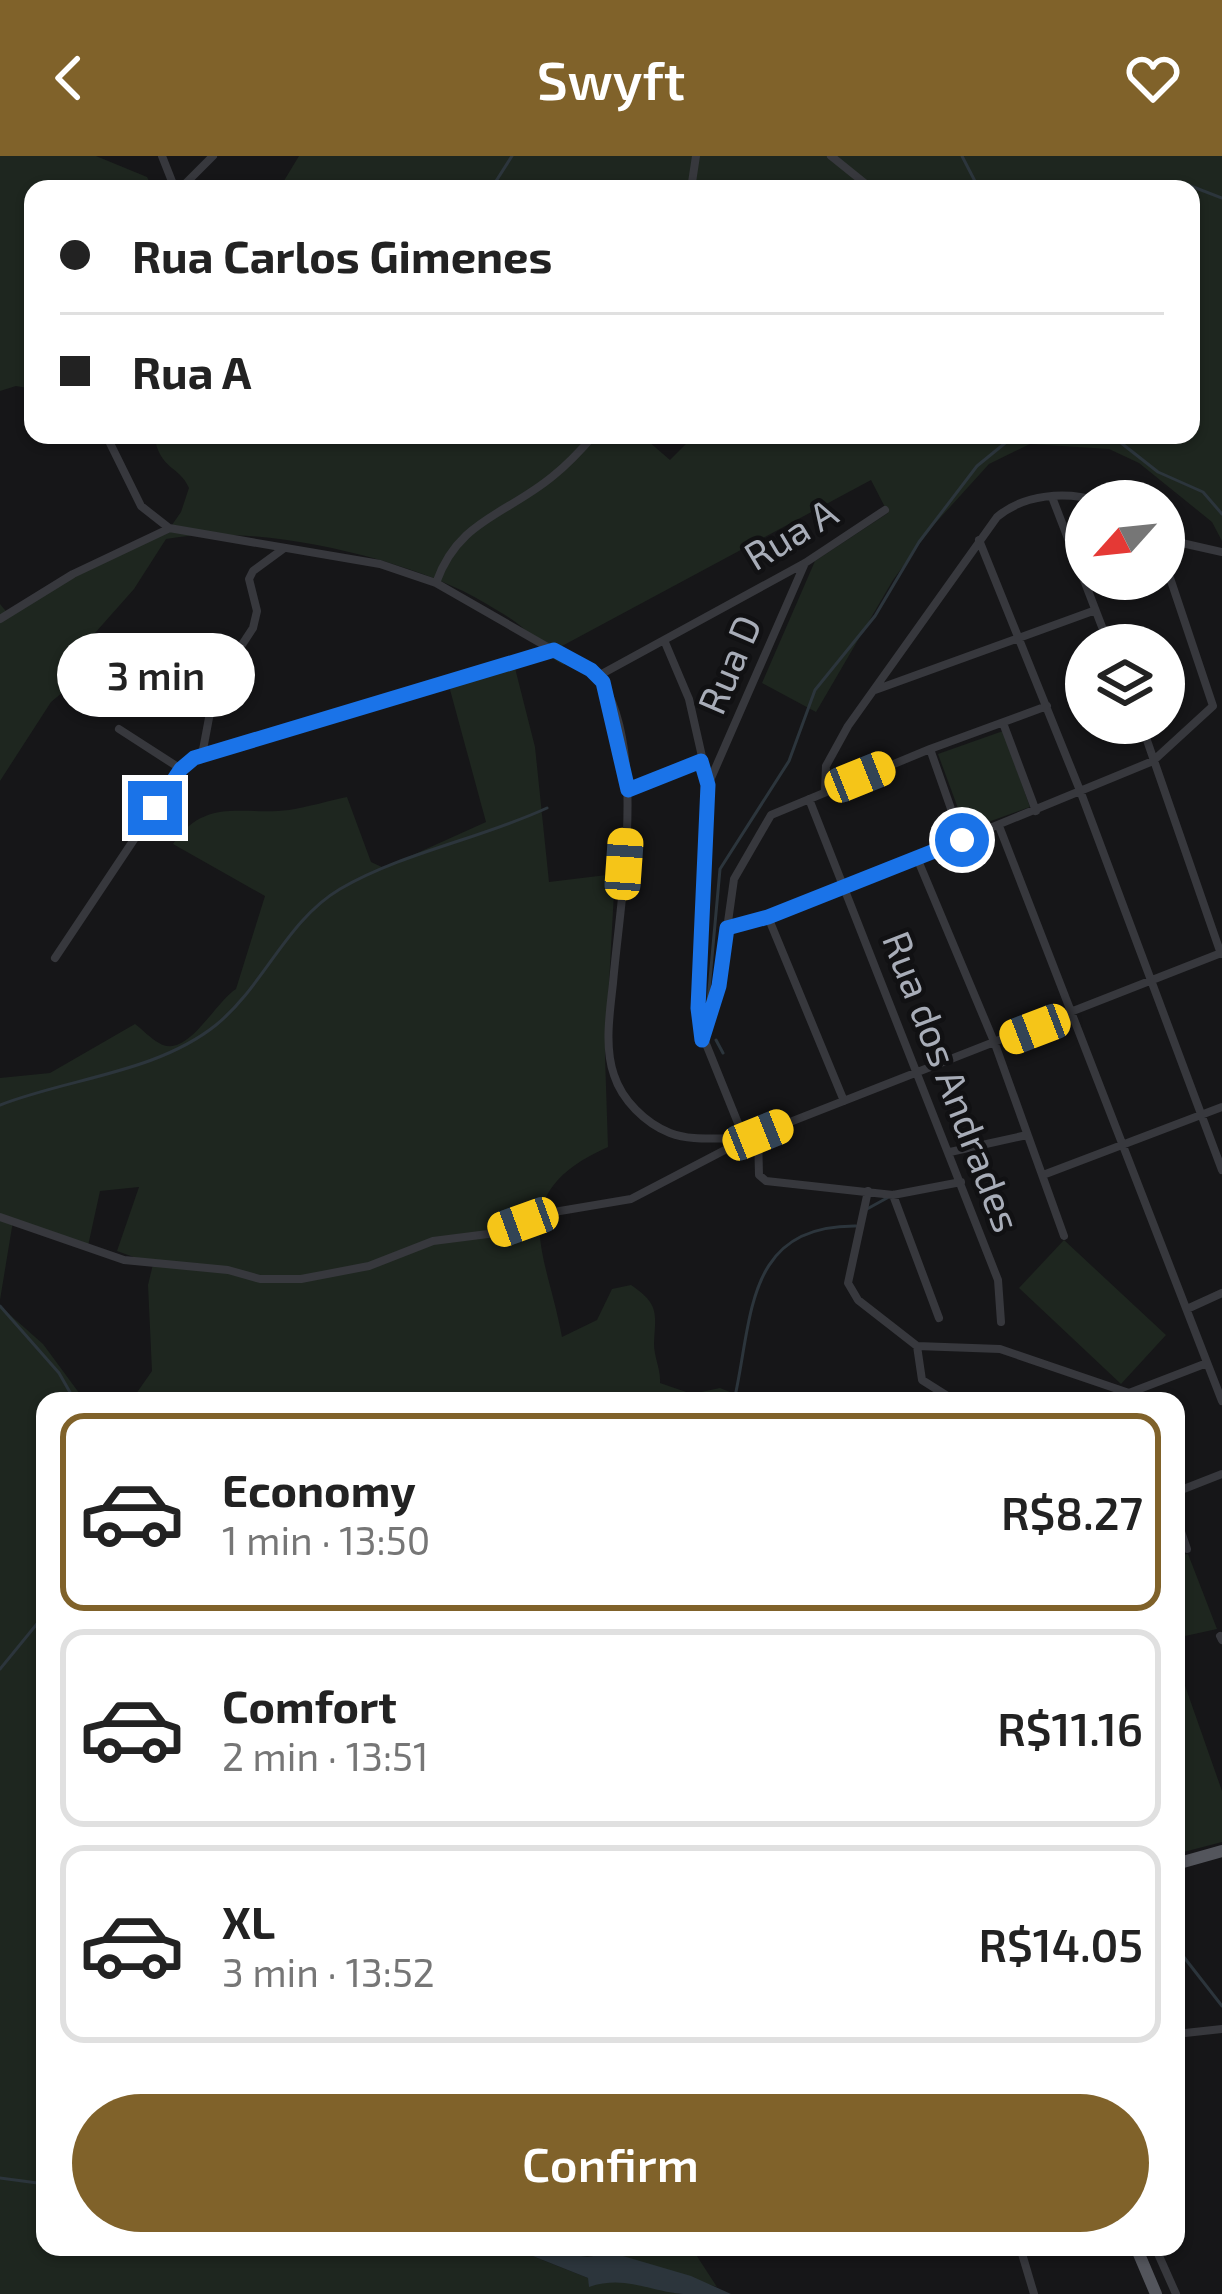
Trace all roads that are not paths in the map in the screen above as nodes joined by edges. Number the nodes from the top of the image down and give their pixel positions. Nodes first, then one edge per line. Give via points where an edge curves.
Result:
1 (213, 156) edge
2 (831, 156) edge
3 (187, 180) edge
4 (861, 180) edge
5 (110, 444) edge
6 (585, 444) edge
7 (1065, 496) edge
8 (1052, 497) junction
9 (885, 510) dead end
10 (170, 528) junction
11 (980, 540) junction
12 (1185, 544) edge
13 (283, 549) junction
14 (1222, 552) edge
15 (805, 563) junction
16 (436, 583) junction
17 (1177, 600) edge
18 (1093, 610) junction
19 (0, 619) edge
20 (1099, 624) edge
21 (1017, 639) junction
22 (664, 640) junction
23 (554, 650) junction
24 (598, 676) junction
25 (875, 690) junction
26 (1047, 706) junction
27 (1003, 723) junction
28 (119, 729) dead end
29 (1149, 744) edge
30 (930, 748) junction
31 (202, 755) junction
32 (701, 761) junction
33 (1154, 761) junction
34 (181, 769) junction
35 (708, 785) junction
36 (628, 790) junction
37 (825, 791) junction
38 (1081, 793) junction
39 (809, 799) junction
40 (1036, 811) junction
41 (999, 826) junction
42 (962, 840) junction
43 (917, 858) junction
44 (844, 888) junction
45 (768, 917) junction
46 (727, 928) junction
47 (1221, 954) edge
48 (55, 958) dead end
49 (1150, 983) junction
50 (1074, 1013) junction
51 (702, 1040) junction
52 (995, 1044) junction
53 (919, 1073) junction
54 (844, 1100) junction
55 (1222, 1107) edge
56 (1200, 1114) junction
57 (758, 1135) junction
58 (1027, 1136) junction
59 (744, 1140) junction
60 (1125, 1145) junction
61 (950, 1152) junction
62 (1222, 1170) edge
63 (1043, 1175) junction
64 (962, 1182) junction
65 (868, 1191) junction
66 (893, 1196) junction
67 (0, 1217) edge
68 (1064, 1236) dead end
69 (1222, 1294) edge
70 (1187, 1309) junction
71 (939, 1318) dead end
72 (1001, 1322) dead end
73 (917, 1346) junction
74 (1208, 1363) junction
75 (942, 1392) edge
76 (1118, 1392) edge
77 (1142, 1392) edge
78 (1222, 1402) edge
79 (1222, 1474) edge
80 (1185, 1488) edge
81 (1185, 1543) edge
82 (1187, 1549) dead end
83 (1222, 1850) edge
84 (1185, 1861) edge
85 (1222, 2029) edge
86 (1185, 2033) edge
87 (1023, 2256) edge
88 (1140, 2256) edge
89 (1159, 2256) edge
90 (1034, 2294) edge
91 (1156, 2294) edge
92 (1175, 2294) edge

1 - 3 street
2 - 4 street
5 - 10 street via 141,506
6 - 16 street via 553,477 464,534
7 - 8 street
8 - 11 street via 1008,507
8 - 18 street
9 - 15 street, Rua A
10 - 13 street
10 - 19 street
11 - 21 street
11 - 25 street
12 - 14 street
13 - 16 street via 380,564
13 - 31 street via 249,579 254,628 215,686
15 - 22 street, Rua A
15 - 35 street, Rua D
16 - 23 street
17 - 33 street via 1213,706
18 - 20 street
18 - 21 street
21 - 25 street
21 - 26 street
22 - 24 street, Rua A
22 - 32 street via 689,699
23 - 24 street
23 - 31 street
24 - 36 street
25 - 37 street via 828,762
26 - 27 street
26 - 38 street
27 - 30 street
27 - 40 street
28 - 34 street
29 - 33 street
30 - 37 street
30 - 42 street
31 - 34 street
32 - 35 street
32 - 36 street
33 - 38 street
33 - 47 street
34 - 48 street
35 - 51 street, Rua D
36 - 59 street via 610,1011 614,1076 634,1108 663,1130
37 - 39 street
38 - 40 street
38 - 49 street
39 - 44 street, Rua dos Andrades
39 - 46 street via 765,822 734,879
40 - 41 street
41 - 42 street
41 - 50 street
42 - 43 street
43 - 44 street
43 - 52 street
44 - 45 street
44 - 53 street, Rua dos Andrades
45 - 46 street
45 - 54 street
46 - 51 street
47 - 49 street
49 - 50 street
49 - 56 street
50 - 52 street
50 - 60 street
51 - 59 street, Rua D
52 - 53 street
52 - 58 street
53 - 54 street
53 - 61 street, Rua dos Andrades
54 - 57 street
55 - 56 street
56 - 60 street
56 - 62 street
57 - 59 street
57 - 65 street via 761,1179
58 - 61 street
58 - 63 street
59 - 67 street via 614,1205 554,1212 301,1279 124,1260
60 - 63 street
60 - 70 street
61 - 64 street, Rua dos Andrades
63 - 68 street
64 - 66 street
64 - 72 street, Rua dos Andrades via 998,1280
65 - 66 street
65 - 73 street via 850,1289
66 - 71 street
69 - 70 street
70 - 74 street
73 - 75 street via 922,1380
73 - 76 street via 1000,1348
74 - 77 street
74 - 78 street
79 - 80 street
81 - 82 street
83 - 84 main road
85 - 86 street
87 - 90 street
88 - 91 main road
89 - 92 street

